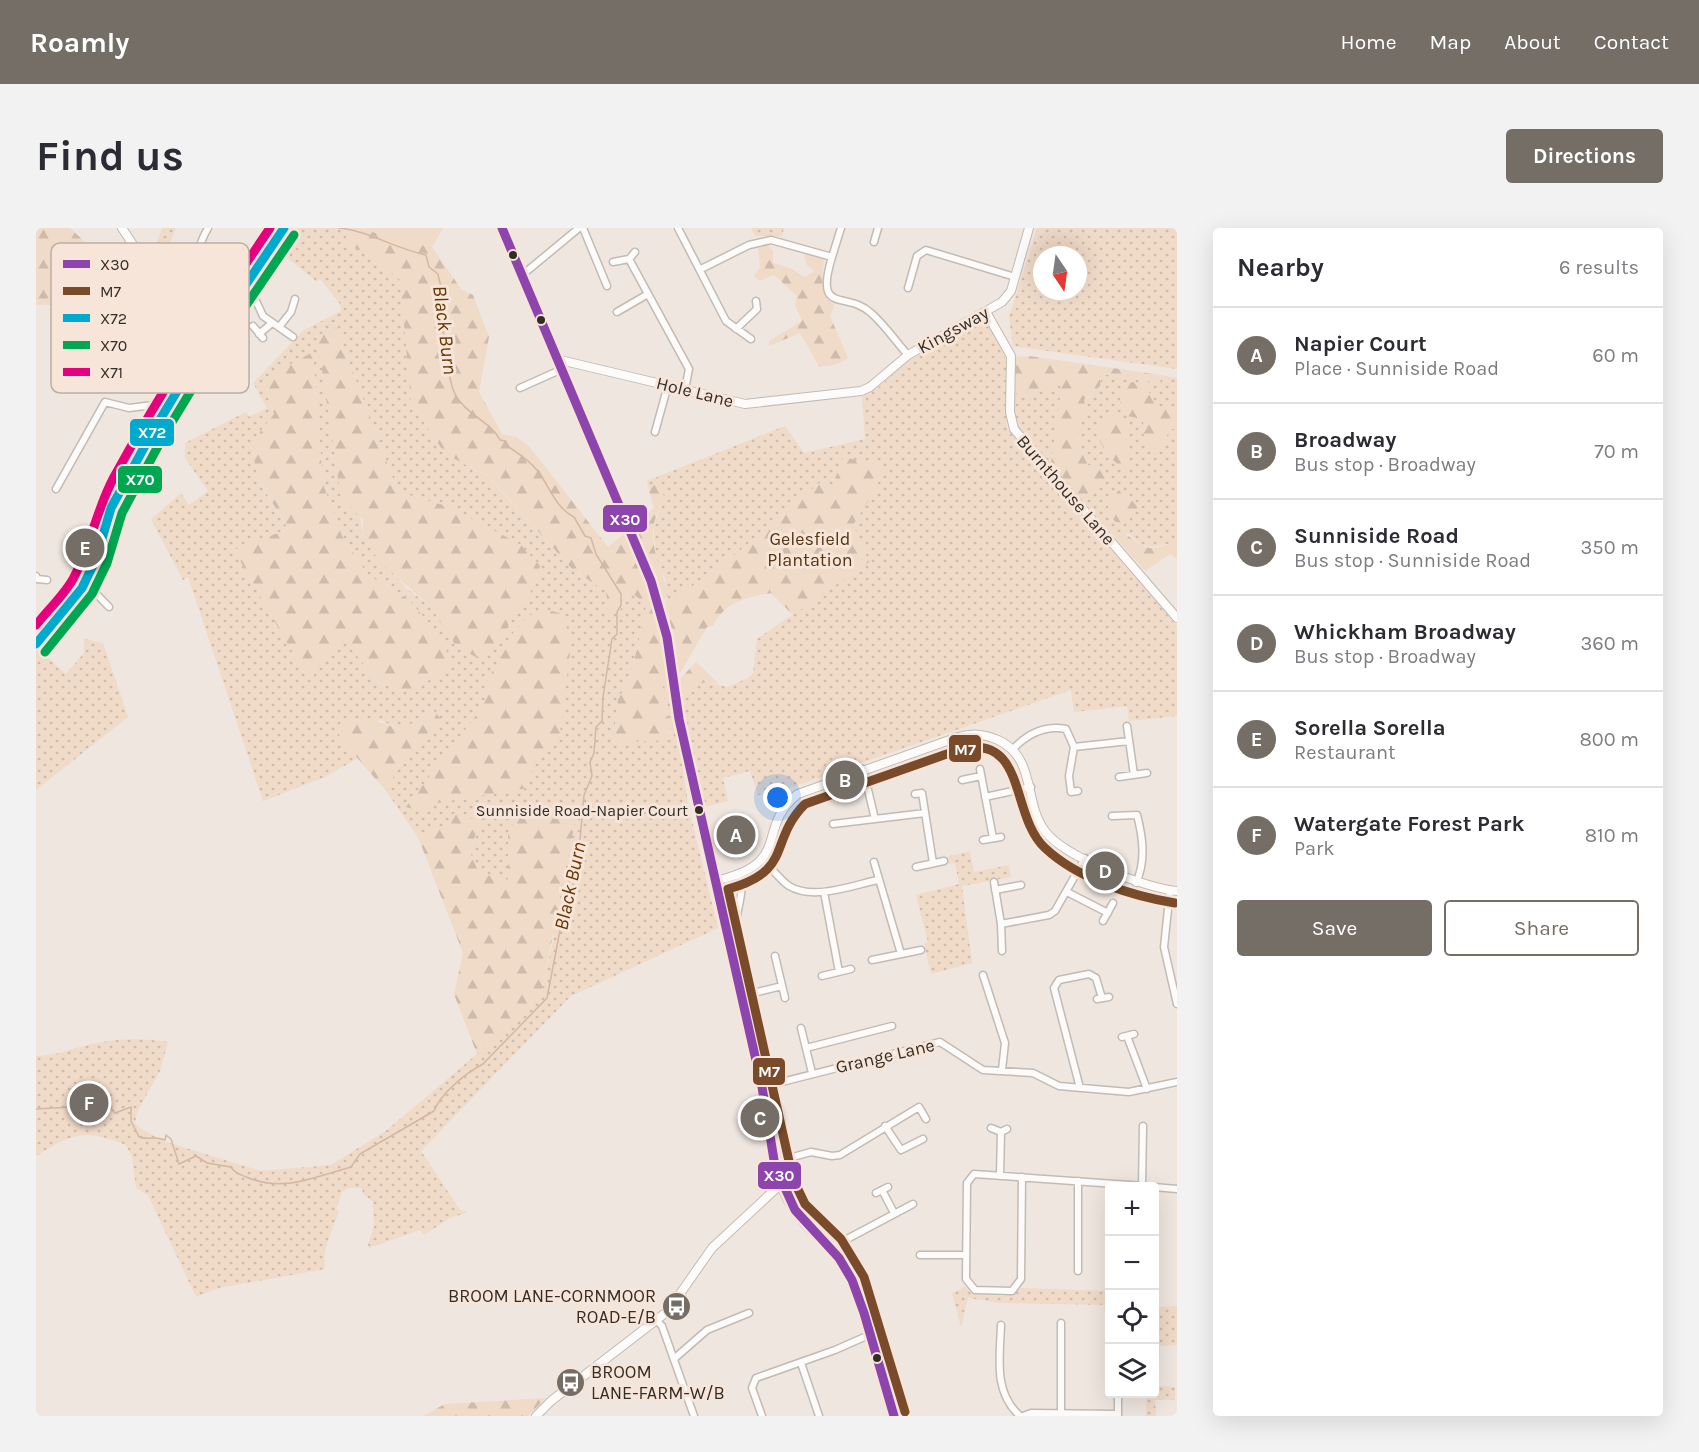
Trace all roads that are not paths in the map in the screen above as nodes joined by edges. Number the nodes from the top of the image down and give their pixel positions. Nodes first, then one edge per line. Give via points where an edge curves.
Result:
1 (122, 228) edge
2 (208, 228) edge
3 (284, 228) edge
4 (502, 228) edge
5 (581, 228) edge
6 (840, 228) edge
7 (878, 228) edge
8 (1029, 228) edge
9 (683, 229) edge
10 (874, 242) dead end
11 (132, 243) edge
12 (200, 243) edge
13 (634, 252) dead end
14 (832, 257) junction
15 (629, 259) junction
16 (613, 262) dead end
17 (701, 269) junction
18 (521, 276) junction
19 (1015, 276) junction
20 (249, 278) edge
21 (607, 286) dead end
22 (908, 288) dead end
23 (648, 294) junction
24 (249, 296) edge
25 (295, 299) dead end
26 (756, 302) dead end
27 (617, 312) dead end
28 (986, 312) junction
29 (272, 323) junction
30 (253, 326) dead end
31 (279, 327) junction
32 (736, 329) junction
33 (293, 337) dead end
34 (751, 339) dead end
35 (908, 356) junction
36 (556, 359) junction
37 (560, 370) junction
38 (668, 385) junction
39 (520, 388) dead end
40 (685, 389) junction
41 (176, 393) edge
42 (835, 394) joint
43 (164, 412) junction
44 (655, 432) dead end
45 (56, 489) dead end
46 (36, 579) edge
47 (47, 580) dead end
48 (85, 582) junction
49 (109, 607) dead end
50 (1177, 618) edge
51 (37, 641) edge
52 (1127, 726) dead end
53 (1129, 741) junction
54 (1074, 747) junction
55 (1012, 750) junction
56 (863, 769) junction
57 (980, 769) dead end
58 (1148, 773) dead end
59 (1134, 775) junction
60 (981, 776) junction
61 (1119, 777) dead end
62 (962, 780) dead end
63 (1030, 788) junction
64 (1078, 791) dead end
65 (915, 794) dead end
66 (985, 797) junction
67 (925, 813) junction
68 (1112, 816) dead end
69 (875, 819) junction
70 (833, 824) dead end
71 (1001, 837) dead end
72 (993, 838) junction
73 (983, 840) dead end
74 (1085, 858) junction
75 (762, 859) junction
76 (944, 861) dead end
77 (874, 862) dead end
78 (933, 863) junction
79 (916, 867) dead end
80 (739, 876) junction
81 (714, 880) junction
82 (878, 880) junction
83 (994, 882) dead end
84 (1136, 883) junction
85 (1021, 885) dead end
86 (995, 890) junction
87 (1173, 891) edge
88 (824, 892) junction
89 (1067, 892) junction
90 (1113, 903) dead end
91 (1108, 913) junction
92 (1103, 921) dead end
93 (1001, 924) junction
94 (921, 950) dead end
95 (1002, 951) dead end
96 (901, 954) junction
97 (775, 956) dead end
98 (872, 960) dead end
99 (851, 969) dead end
100 (839, 972) junction
101 (983, 975) dead end
102 (822, 976) dead end
103 (782, 986) junction
104 (785, 998) dead end
105 (1102, 998) dead end
106 (1177, 1004) edge
107 (892, 1026) dead end
108 (801, 1028) dead end
109 (1127, 1035) dead end
110 (806, 1048) junction
111 (1002, 1070) junction
112 (812, 1073) junction
113 (1177, 1082) edge
114 (762, 1087) junction
115 (1080, 1088) junction
116 (1147, 1089) junction
117 (926, 1119) dead end
118 (885, 1126) junction
119 (1143, 1126) dead end
120 (991, 1128) dead end
121 (919, 1139) dead end
122 (775, 1162) junction
123 (1000, 1176) junction
124 (1022, 1177) junction
125 (1078, 1181) junction
126 (1143, 1182) edge
127 (1105, 1183) edge
128 (782, 1184) junction
129 (1159, 1187) edge
130 (1177, 1189) edge
131 (882, 1190) dead end
132 (913, 1203) dead end
133 (894, 1214) junction
134 (832, 1247) junction
135 (920, 1255) dead end
136 (966, 1255) junction
137 (1078, 1271) dead end
138 (749, 1313) dead end
139 (657, 1320) junction
140 (1061, 1323) dead end
141 (1001, 1325) dead end
142 (870, 1335) junction
143 (675, 1358) junction
144 (801, 1363) junction
145 (1118, 1398) edge
146 (1061, 1413) junction
147 (1118, 1415) edge
148 (536, 1416) edge
149 (694, 1416) edge
150 (762, 1416) edge
151 (819, 1416) edge
152 (894, 1416) edge
153 (1021, 1416) edge

1 - 11 street
2 - 12 street
3 - 20 highway
4 - 18 main road
5 - 18 street
5 - 21 street
6 - 14 street
7 - 10 street
8 - 19 street, Kingsway
9 - 17 street
13 - 15 street
14 - 17 street via 771,240 748,245
14 - 35 street via 826,283 831,294 871,313
15 - 16 street
15 - 23 street
17 - 32 street via 726,321
18 - 36 main road
19 - 22 street via 926,250 917,256
19 - 28 street, Kingsway via 1007,296
23 - 27 street
23 - 40 street via 689,369
24 - 29 street
25 - 31 street
26 - 32 street via 757,309
28 - 35 street, Kingsway
28 - 50 street, Burnthouse Lane via 1011,356 1010,412 1014,429
29 - 30 street via 261,336
29 - 31 street
31 - 33 street
32 - 34 street
35 - 42 street, Kingsway via 870,387
36 - 37 main road
36 - 38 street, Hole Lane
37 - 39 street
37 - 81 main road via 657,600
38 - 40 street, Hole Lane
38 - 44 street
40 - 42 street, Hole Lane via 745,404
41 - 43 highway
43 - 45 street via 153,405 129,408 105,402
43 - 48 highway via 111,508
46 - 47 street
48 - 49 street
48 - 51 highway
52 - 53 street
53 - 54 street
53 - 59 street
54 - 55 street via 1066,729 1059,728 1032,733
54 - 64 street via 1069,776 1071,792
55 - 56 street via 987,736 969,734
55 - 63 street via 1023,764
56 - 69 street
56 - 75 street via 808,789 789,801
57 - 60 street
58 - 59 street
59 - 61 street
60 - 62 street
60 - 66 street
63 - 66 street
63 - 74 street via 1038,819 1046,832
65 - 67 street via 922,793
66 - 72 street
67 - 69 street
67 - 78 street
68 - 84 street via 1137,815 1143,848
69 - 70 street
71 - 72 street
72 - 73 street
74 - 84 street
74 - 89 street
75 - 80 street
75 - 88 street via 787,885
76 - 78 street
77 - 82 street
78 - 79 street
80 - 81 street
80 - 103 street via 743,892 736,929 753,993
81 - 114 main road
82 - 88 street
82 - 96 street
83 - 86 street
84 - 87 street
85 - 86 street
86 - 93 street
87 - 106 street via 1164,947
88 - 100 street
89 - 91 street
89 - 93 street via 1049,915
90 - 91 street
91 - 92 street
93 - 95 street
94 - 96 street
96 - 98 street
97 - 103 street
99 - 100 street
100 - 102 street
101 - 111 street via 1005,1043
103 - 104 street
105 - 115 street via 1094,976 1059,980 1055,984
107 - 110 street
108 - 110 street
109 - 116 street
110 - 112 street
111 - 112 street, Grange Lane via 979,1068 940,1042
111 - 115 street, Grange Lane via 1033,1073 1059,1086
112 - 114 street, Grange Lane
113 - 116 street, Grange Lane
114 - 122 main road
115 - 116 street, Grange Lane via 1130,1092
117 - 118 street via 919,1107
118 - 121 street via 901,1150
118 - 122 street via 840,1155 812,1152
119 - 126 street
120 - 123 street via 1004,1131
122 - 128 main road
123 - 124 street
123 - 136 street via 974,1174 967,1183
124 - 125 street
124 - 136 street via 1020,1279 1012,1291 971,1288 966,1279
125 - 127 street
125 - 137 street
128 - 134 main road via 795,1211
128 - 139 street via 712,1248 676,1302
129 - 130 street
131 - 133 street
132 - 133 street
133 - 134 street
134 - 142 main road via 853,1282
135 - 136 street
138 - 143 street via 706,1330
139 - 143 street
139 - 148 street
140 - 146 street
141 - 153 street via 1000,1379 1008,1405
142 - 144 street
142 - 152 main road
143 - 149 street
144 - 150 street via 755,1379 752,1388
144 - 151 street
145 - 147 street
146 - 147 street
146 - 153 street

